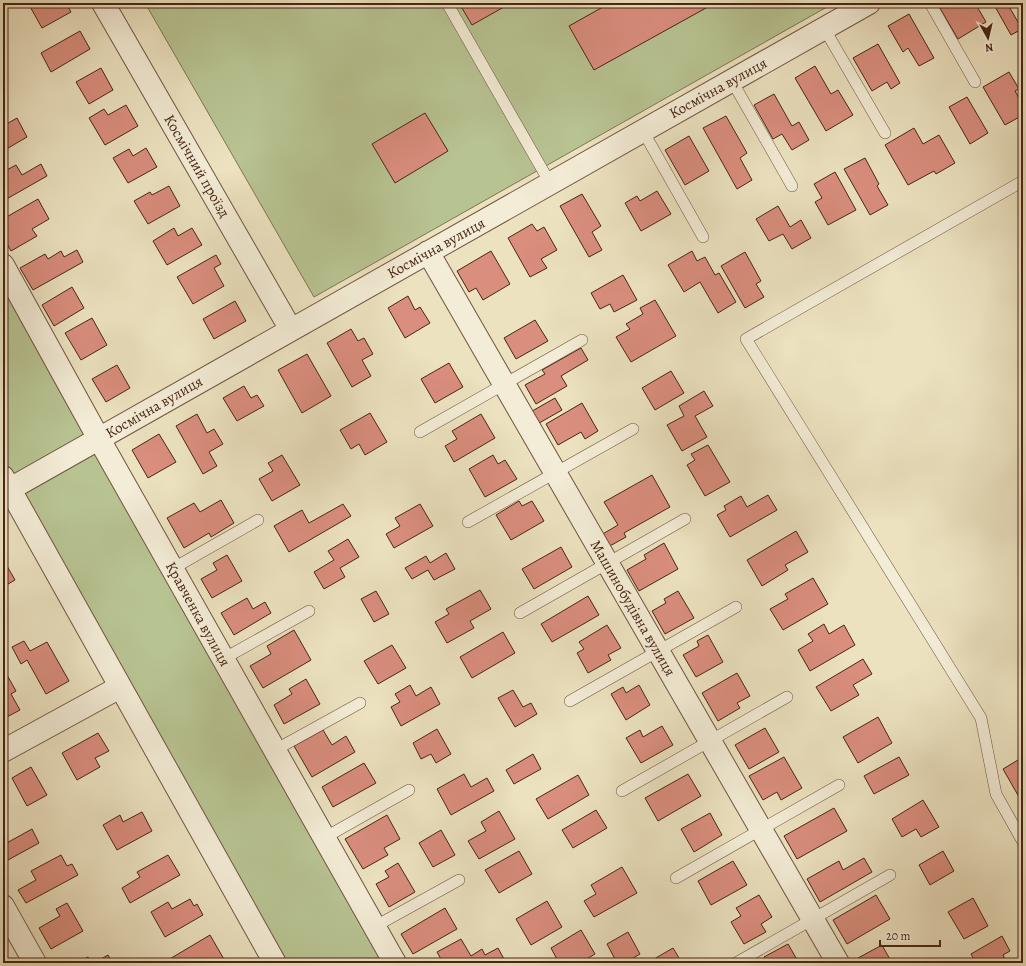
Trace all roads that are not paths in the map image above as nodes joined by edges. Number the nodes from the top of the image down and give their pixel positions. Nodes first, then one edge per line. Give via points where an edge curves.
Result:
1 (103, 3) edge
2 (447, 3) edge
3 (869, 3) edge
4 (930, 3) edge
5 (824, 28) junction
6 (732, 81) junction
7 (975, 82) dead end
8 (643, 131) junction
9 (885, 133) dead end
10 (1023, 181) edge
11 (550, 183) junction
12 (792, 186) dead end
13 (703, 237) dead end
14 (428, 252) junction
15 (3, 265) edge
16 (291, 330) junction
17 (582, 340) dead end
18 (504, 384) junction
19 (633, 428) dead end
20 (420, 432) dead end
21 (99, 439) junction
22 (555, 473) junction
23 (5, 486) edge
24 (685, 519) dead end
25 (258, 520) dead end
26 (468, 522) dead end
27 (607, 564) junction
28 (172, 568) junction
29 (736, 607) dead end
30 (309, 611) dead end
31 (520, 613) dead end
32 (658, 651) junction
33 (223, 659) junction
34 (120, 686) junction
35 (787, 697) dead end
36 (570, 701) dead end
37 (360, 703) dead end
38 (710, 741) junction
39 (275, 750) junction
40 (3, 751) edge
41 (839, 785) dead end
42 (409, 790) dead end
43 (622, 791) dead end
44 (761, 830) junction
45 (324, 838) junction
46 (1023, 842) edge
47 (890, 875) dead end
48 (676, 878) dead end
49 (459, 880) dead end
50 (3, 906) edge
51 (812, 919) junction
52 (374, 926) junction
53 (36, 963) edge
54 (275, 963) edge
55 (394, 963) edge
56 (736, 963) edge
57 (838, 963) edge

1 - 16 street, Космічний проїзд
2 - 11 lane
3 - 5 street, Космічна вулиця
4 - 7 lane
5 - 6 street, Космічна вулиця
5 - 9 lane
6 - 8 street, Космічна вулиця
6 - 12 lane
8 - 11 street, Космічна вулиця
8 - 13 lane
10 - 46 lane via 746,339 981,718 996,794
11 - 14 street, Космічна вулиця
14 - 16 street, Космічна вулиця
14 - 18 street, Машинобудівна вулиця
15 - 21 street, Кравченка вулиця
16 - 21 street, Космічна вулиця
17 - 18 lane
18 - 20 lane
18 - 22 street, Машинобудівна вулиця
19 - 22 lane
21 - 23 street, Космічна вулиця
21 - 28 street, Кравченка вулиця
22 - 26 lane
22 - 27 street, Машинобудівна вулиця
23 - 34 street
24 - 27 lane
25 - 28 lane
27 - 31 lane
27 - 32 street, Машинобудівна вулиця
28 - 33 street, Кравченка вулиця
29 - 32 lane
30 - 33 lane
32 - 36 lane
32 - 38 street, Машинобудівна вулиця
33 - 39 street, Кравченка вулиця
34 - 40 street
34 - 54 street
35 - 38 lane
37 - 39 lane
38 - 43 lane
38 - 44 street, Машинобудівна вулиця
39 - 45 street, Кравченка вулиця
41 - 44 lane
42 - 45 lane
44 - 48 lane
44 - 51 street, Машинобудівна вулиця
45 - 52 street, Кравченка вулиця
47 - 51 lane
49 - 52 lane
50 - 53 street
51 - 56 lane
51 - 57 street, Машинобудівна вулиця
52 - 55 street, Кравченка вулиця

